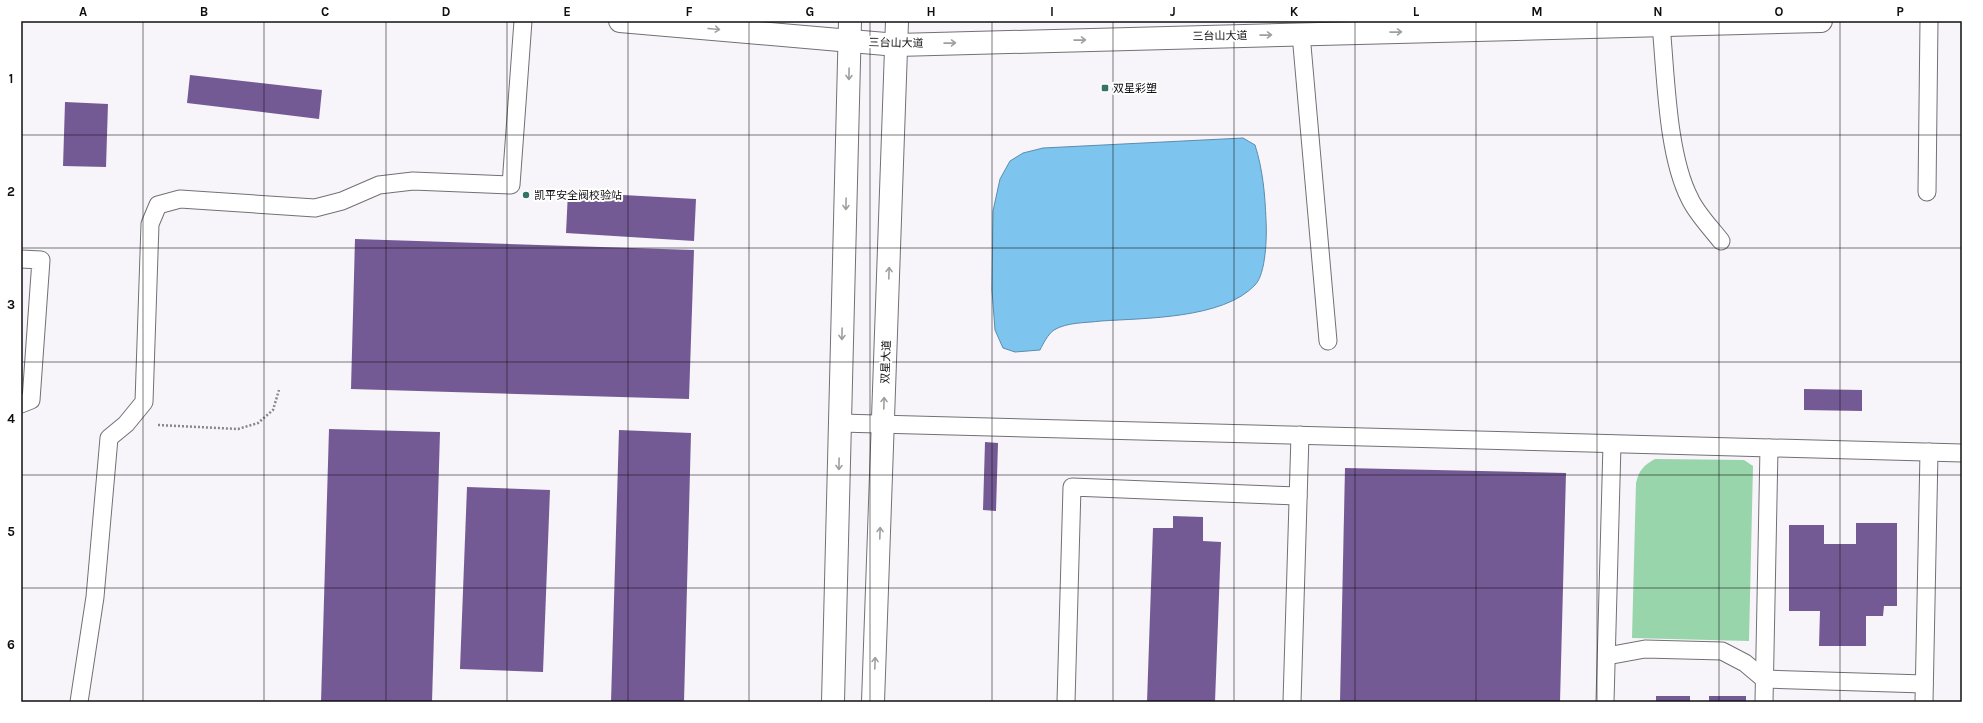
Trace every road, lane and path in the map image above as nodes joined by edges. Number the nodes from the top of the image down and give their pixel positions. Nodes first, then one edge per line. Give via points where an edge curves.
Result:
1 (523, 21) edge
2 (620, 21) edge
3 (898, 21) edge
4 (1821, 21) edge
5 (1929, 21) edge
6 (1661, 25) junction
7 (850, 31) edge
8 (1301, 34) junction
9 (897, 45) junction
10 (1927, 192) dead end
11 (1721, 241) dead end
12 (21, 259) edge
13 (1328, 341) dead end
14 (279, 390) dead end
15 (21, 404) edge
16 (840, 423) junction
17 (126, 424) junction
18 (884, 425) junction
19 (1300, 435) junction
20 (1612, 444) junction
21 (1769, 448) junction
22 (1929, 452) junction
23 (1962, 453) edge
24 (1298, 496) junction
25 (1606, 656) junction
26 (1764, 679) junction
27 (1924, 684) junction
28 (79, 702) edge
29 (833, 702) edge
30 (873, 702) edge
31 (1066, 702) edge
32 (1292, 702) edge
33 (1605, 702) edge
34 (1764, 702) edge
35 (1924, 702) edge

1 - 17 lane via 511,185 413,181 379,185 342,201 315,208 180,199 158,205 150,224 144,402
2 -> 7 street, 三台山大道
3 - 9 street, 双星大道
4 - 6 street, 三台山大道
5 - 10 lane
8 -> 6 street, 三台山大道
6 - 11 lane via 1671,129 1679,172 1690,200
7 - 9 street, 三台山大道
7 -> 16 street
9 -> 8 street, 三台山大道
8 - 13 lane
18 -> 9 street, 双星大道
12 - 15 lane via 41,260 31,400
14 - 17 path via 273,410 258,423 238,429
16 - 18 lane
16 -> 29 street
17 - 28 lane via 109,438 95,597
18 - 19 lane
30 -> 18 street, 双星大道
19 - 20 lane
19 - 24 lane
20 - 21 lane
20 - 25 lane
21 - 22 lane
21 - 26 lane
22 - 23 lane
22 - 27 lane
24 - 31 lane via 1072,487
24 - 32 lane
25 - 26 lane via 1645,649 1722,651 1745,663
25 - 33 lane
26 - 27 lane
26 - 34 lane
27 - 35 lane

